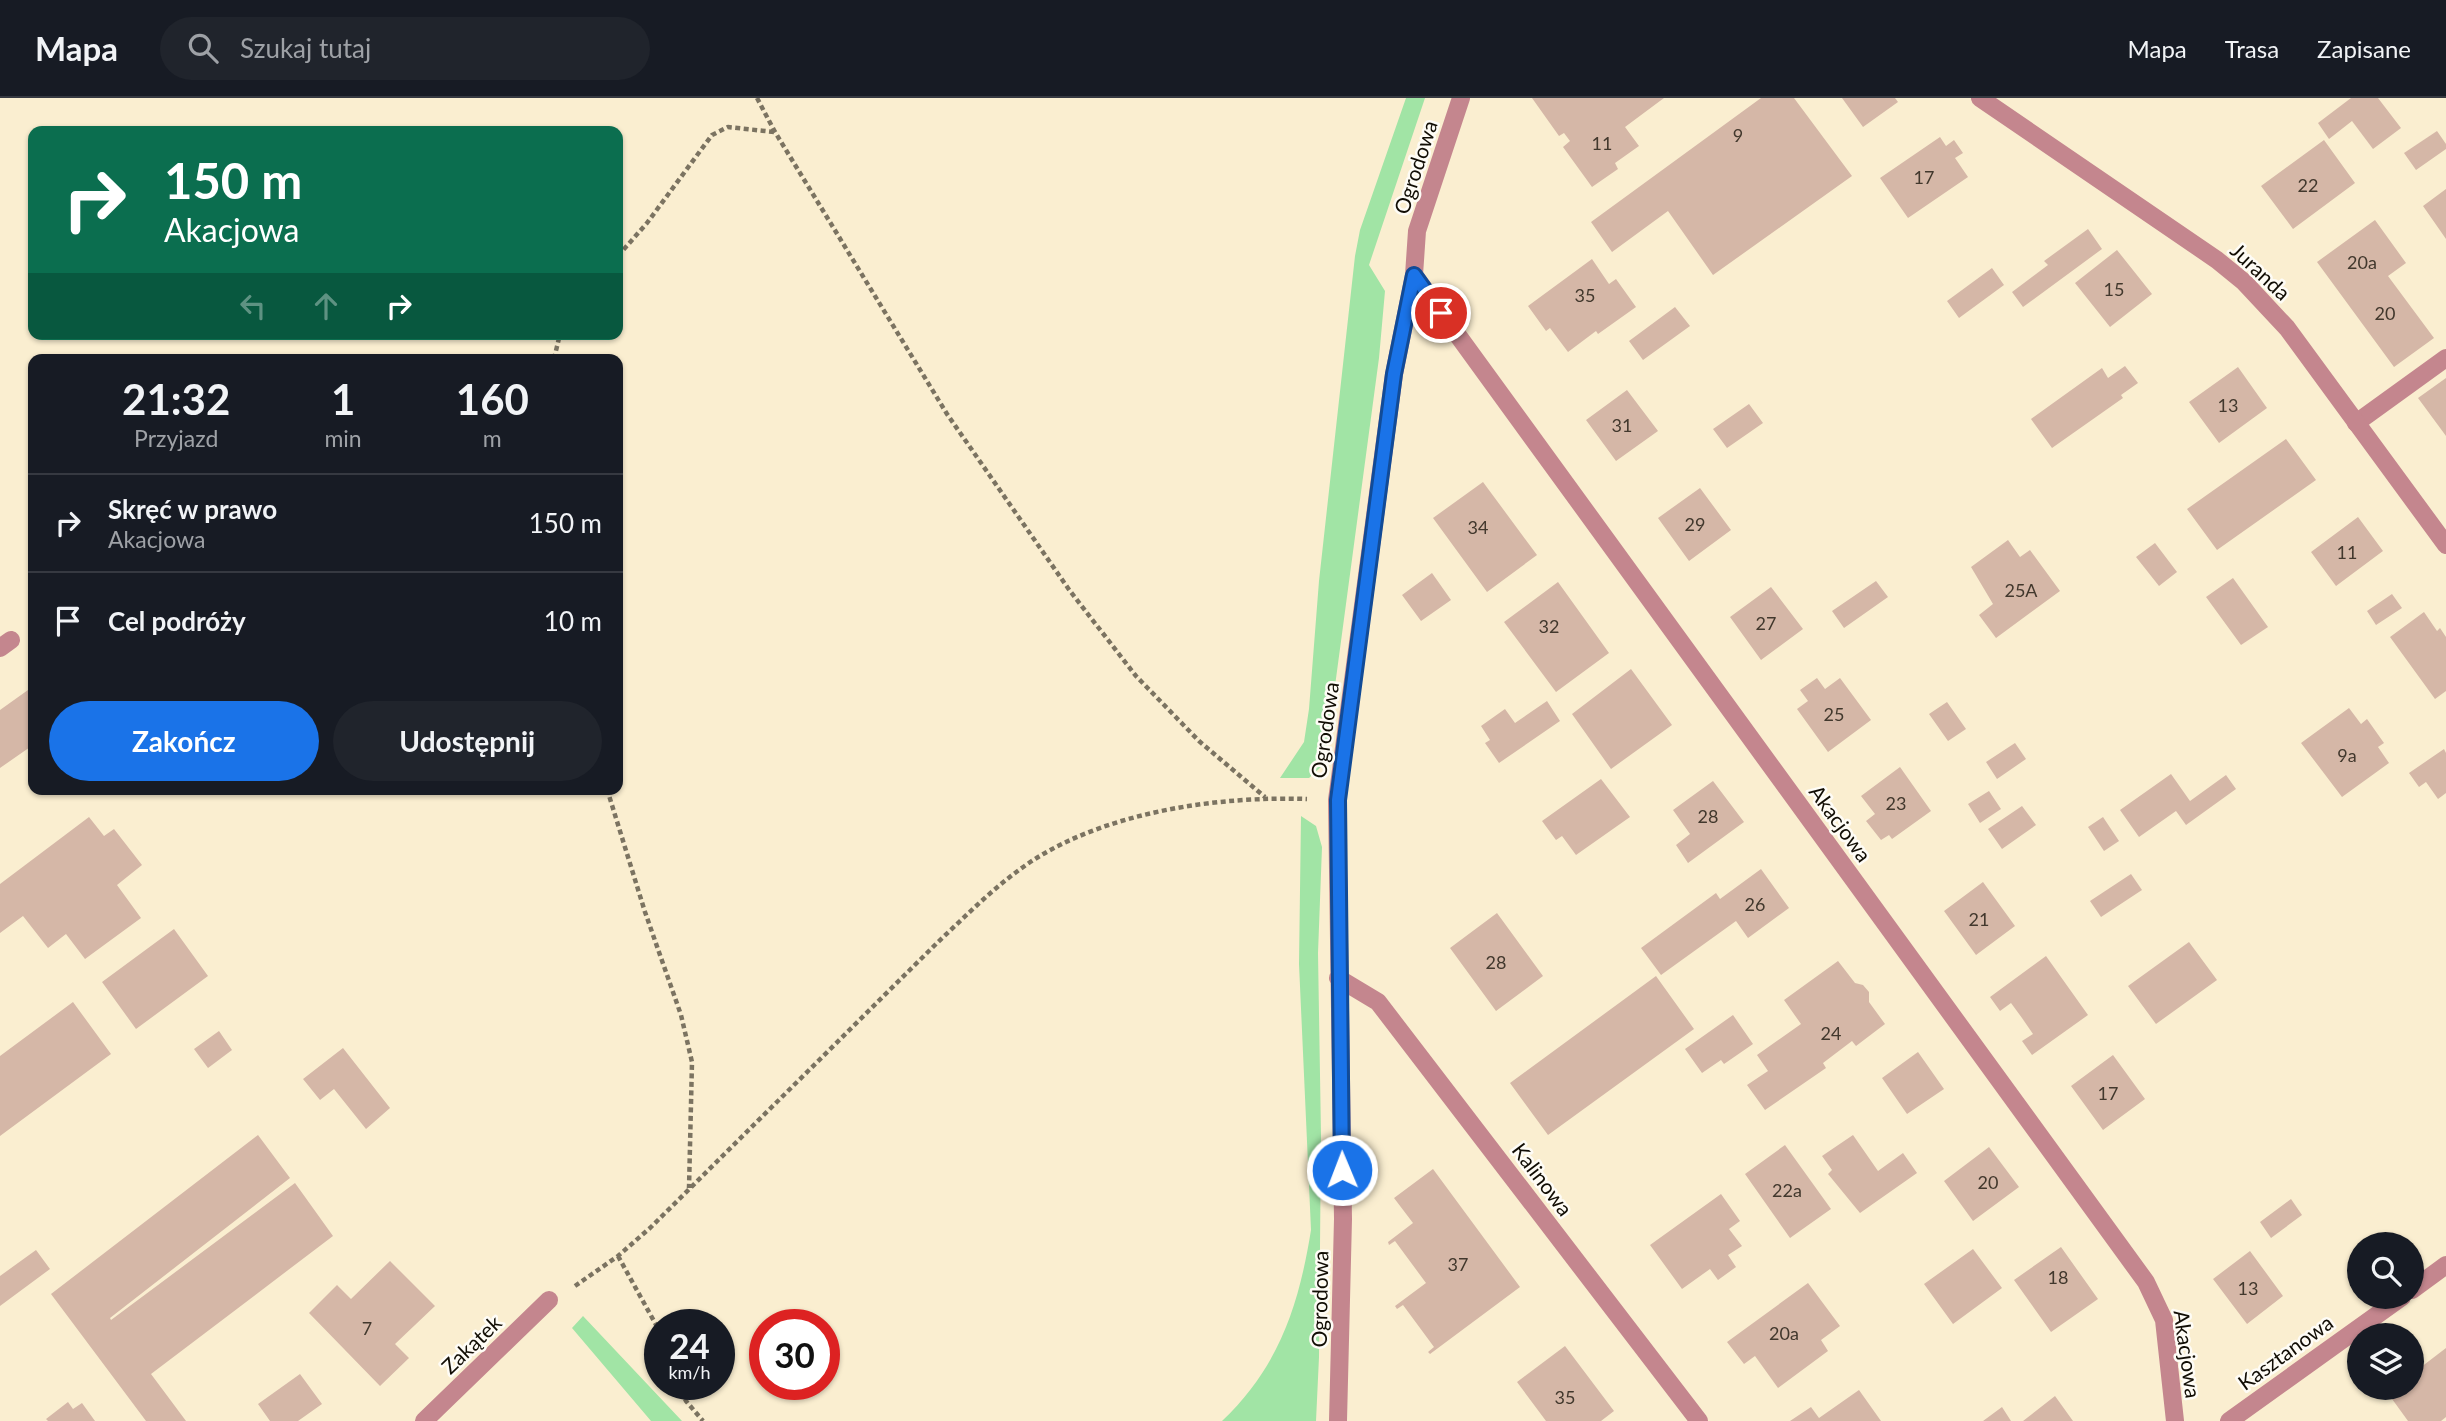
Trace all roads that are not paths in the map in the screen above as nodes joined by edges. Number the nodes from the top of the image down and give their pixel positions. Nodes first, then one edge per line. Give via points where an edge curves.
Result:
1 (1461, 98) edge
2 (1980, 98) edge
3 (1414, 275) junction
4 (2446, 358) edge
5 (2356, 423) junction
6 (2446, 545) edge
7 (1338, 978) junction
8 (2446, 1265) edge
9 (2424, 1281) edge
10 (549, 1300) road end
11 (2385, 1309) edge
12 (424, 1421) edge
13 (1338, 1421) edge
14 (1699, 1421) edge
15 (2175, 1421) edge
16 (2229, 1421) edge

1 - 3 street, Ogrodowa via 1418,231
2 - 5 street, Juranda via 2244,282 2287,328
3 - 7 street, Ogrodowa via 1394,374 1338,800
3 - 15 street, Akacjowa via 2146,1282 2164,1320
4 - 5 street
5 - 6 street, Juranda
7 - 13 street, Ogrodowa via 1343,1219
7 - 14 street, Kalinowa via 1378,1002
8 - 9 street
10 - 12 street, Zakątek
11 - 16 street, Kasztanowa

